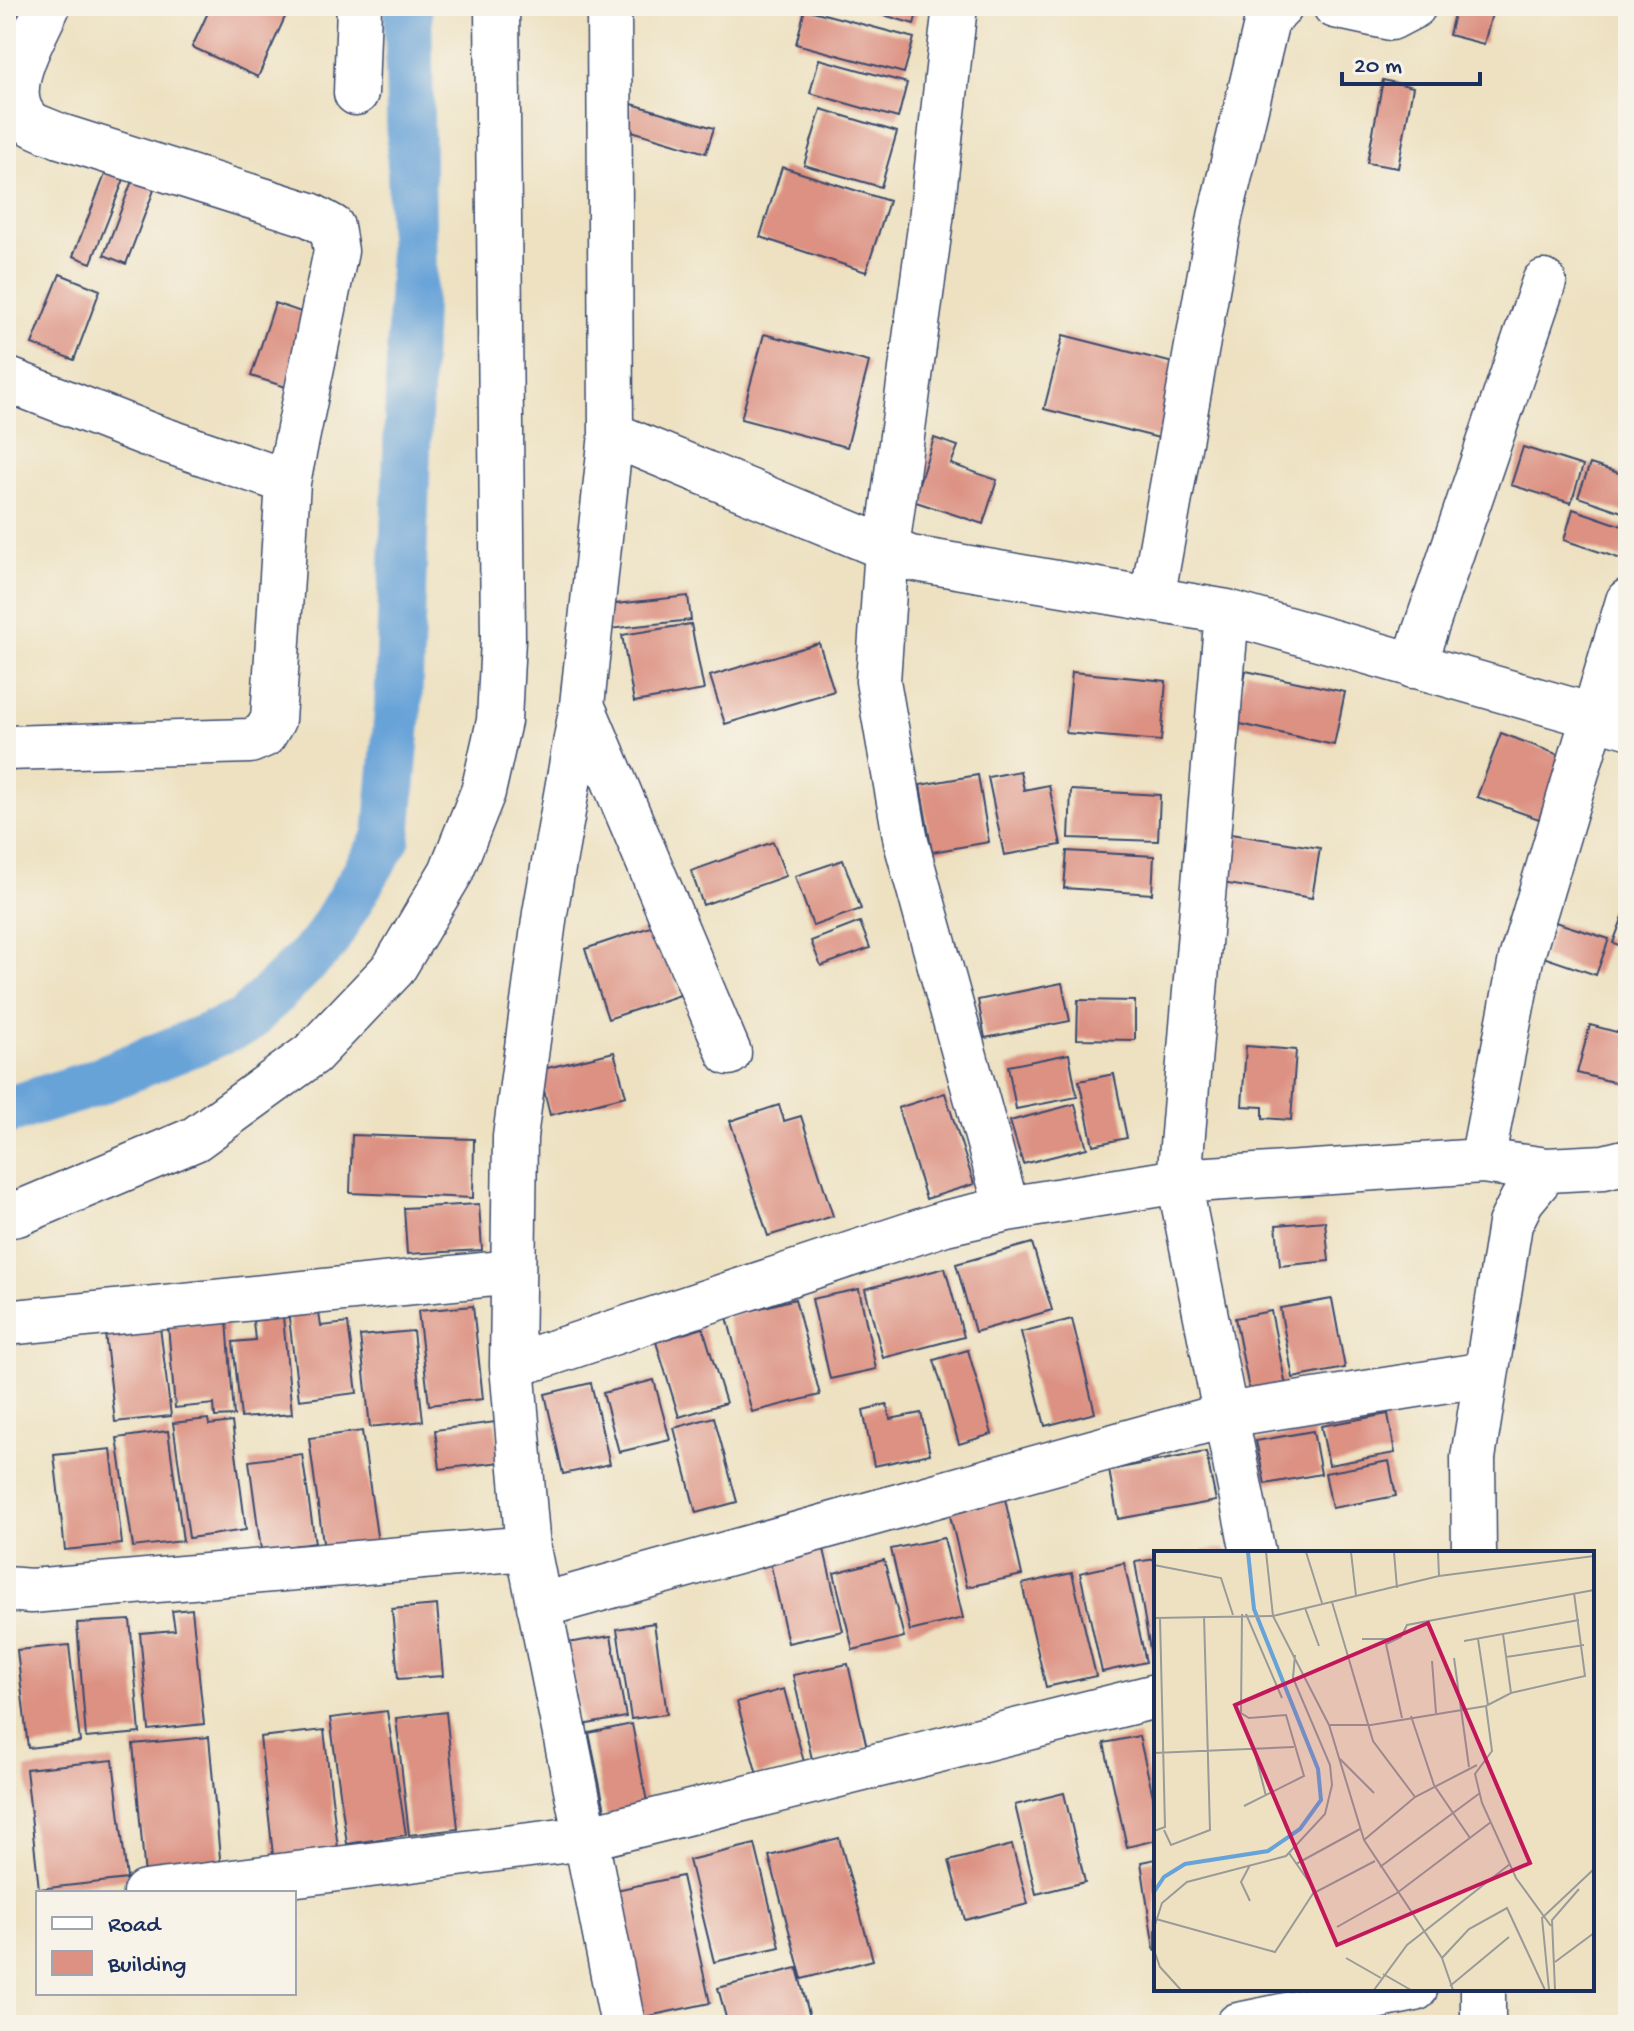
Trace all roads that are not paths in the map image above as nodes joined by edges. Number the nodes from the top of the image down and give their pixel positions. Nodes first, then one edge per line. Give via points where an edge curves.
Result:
1 (48, 6) edge
2 (359, 6) edge
3 (497, 6) edge
4 (609, 6) edge
5 (955, 6) edge
6 (1281, 6) edge
7 (1335, 6) edge
8 (1414, 6) edge
9 (356, 93) dead end
10 (1544, 282) dead end
11 (6, 379) edge
12 (611, 434) junction
13 (288, 482) junction
14 (887, 548) junction
15 (1152, 599) junction
16 (1628, 601) edge
17 (1227, 612) junction
18 (1413, 666) junction
19 (582, 705) junction
20 (1610, 722) edge
21 (6, 748) edge
22 (729, 1053) dead end
23 (1482, 1161) junction
24 (1628, 1161) edge
25 (1547, 1170) junction
26 (1179, 1181) junction
27 (1007, 1209) junction
28 (6, 1216) edge
29 (513, 1272) junction
30 (6, 1323) edge
31 (512, 1366) junction
32 (1486, 1374) junction
33 (1226, 1415) junction
34 (528, 1548) junction
35 (1253, 1551) edge
36 (1474, 1551) edge
37 (6, 1589) edge
38 (539, 1606) junction
39 (1154, 1696) edge
40 (586, 1838) junction
41 (161, 1891) edge
42 (1405, 1991) edge
43 (1483, 1991) edge
44 (623, 2025) edge
45 (1238, 2025) edge
46 (1483, 2025) edge

1 - 13 street via 16,80 16,100 27,120 60,136 310,215 332,227 336,251
2 - 9 street
3 - 28 street via 503,639 499,721 486,778 451,872 394,968 312,1054 195,1139
4 - 12 street
5 - 14 street
6 - 15 street via 1267,20 1220,217
7 - 8 street via 1391,18
10 - 18 street
11 - 13 street
12 - 14 street
12 - 19 street
13 - 21 street via 273,720 264,735 250,741
14 - 15 street via 910,558
14 - 27 street via 878,681 906,842
15 - 17 street
16 - 20 street
17 - 18 street
17 - 26 street
18 - 20 street
19 - 22 street
19 - 29 street via 545,913 515,1137
20 - 23 street via 1521,959
23 - 25 street
23 - 26 street
24 - 25 street
25 - 32 street via 1510,1224
26 - 27 street
26 - 33 street
27 - 31 street via 945,1223
29 - 30 street
29 - 31 street
31 - 34 street
32 - 33 street
32 - 36 street via 1473,1458
33 - 35 street
33 - 38 street
34 - 37 street via 47,1590
34 - 38 street
38 - 40 street
39 - 40 street
40 - 41 street
40 - 44 street
42 - 45 street
43 - 46 street

